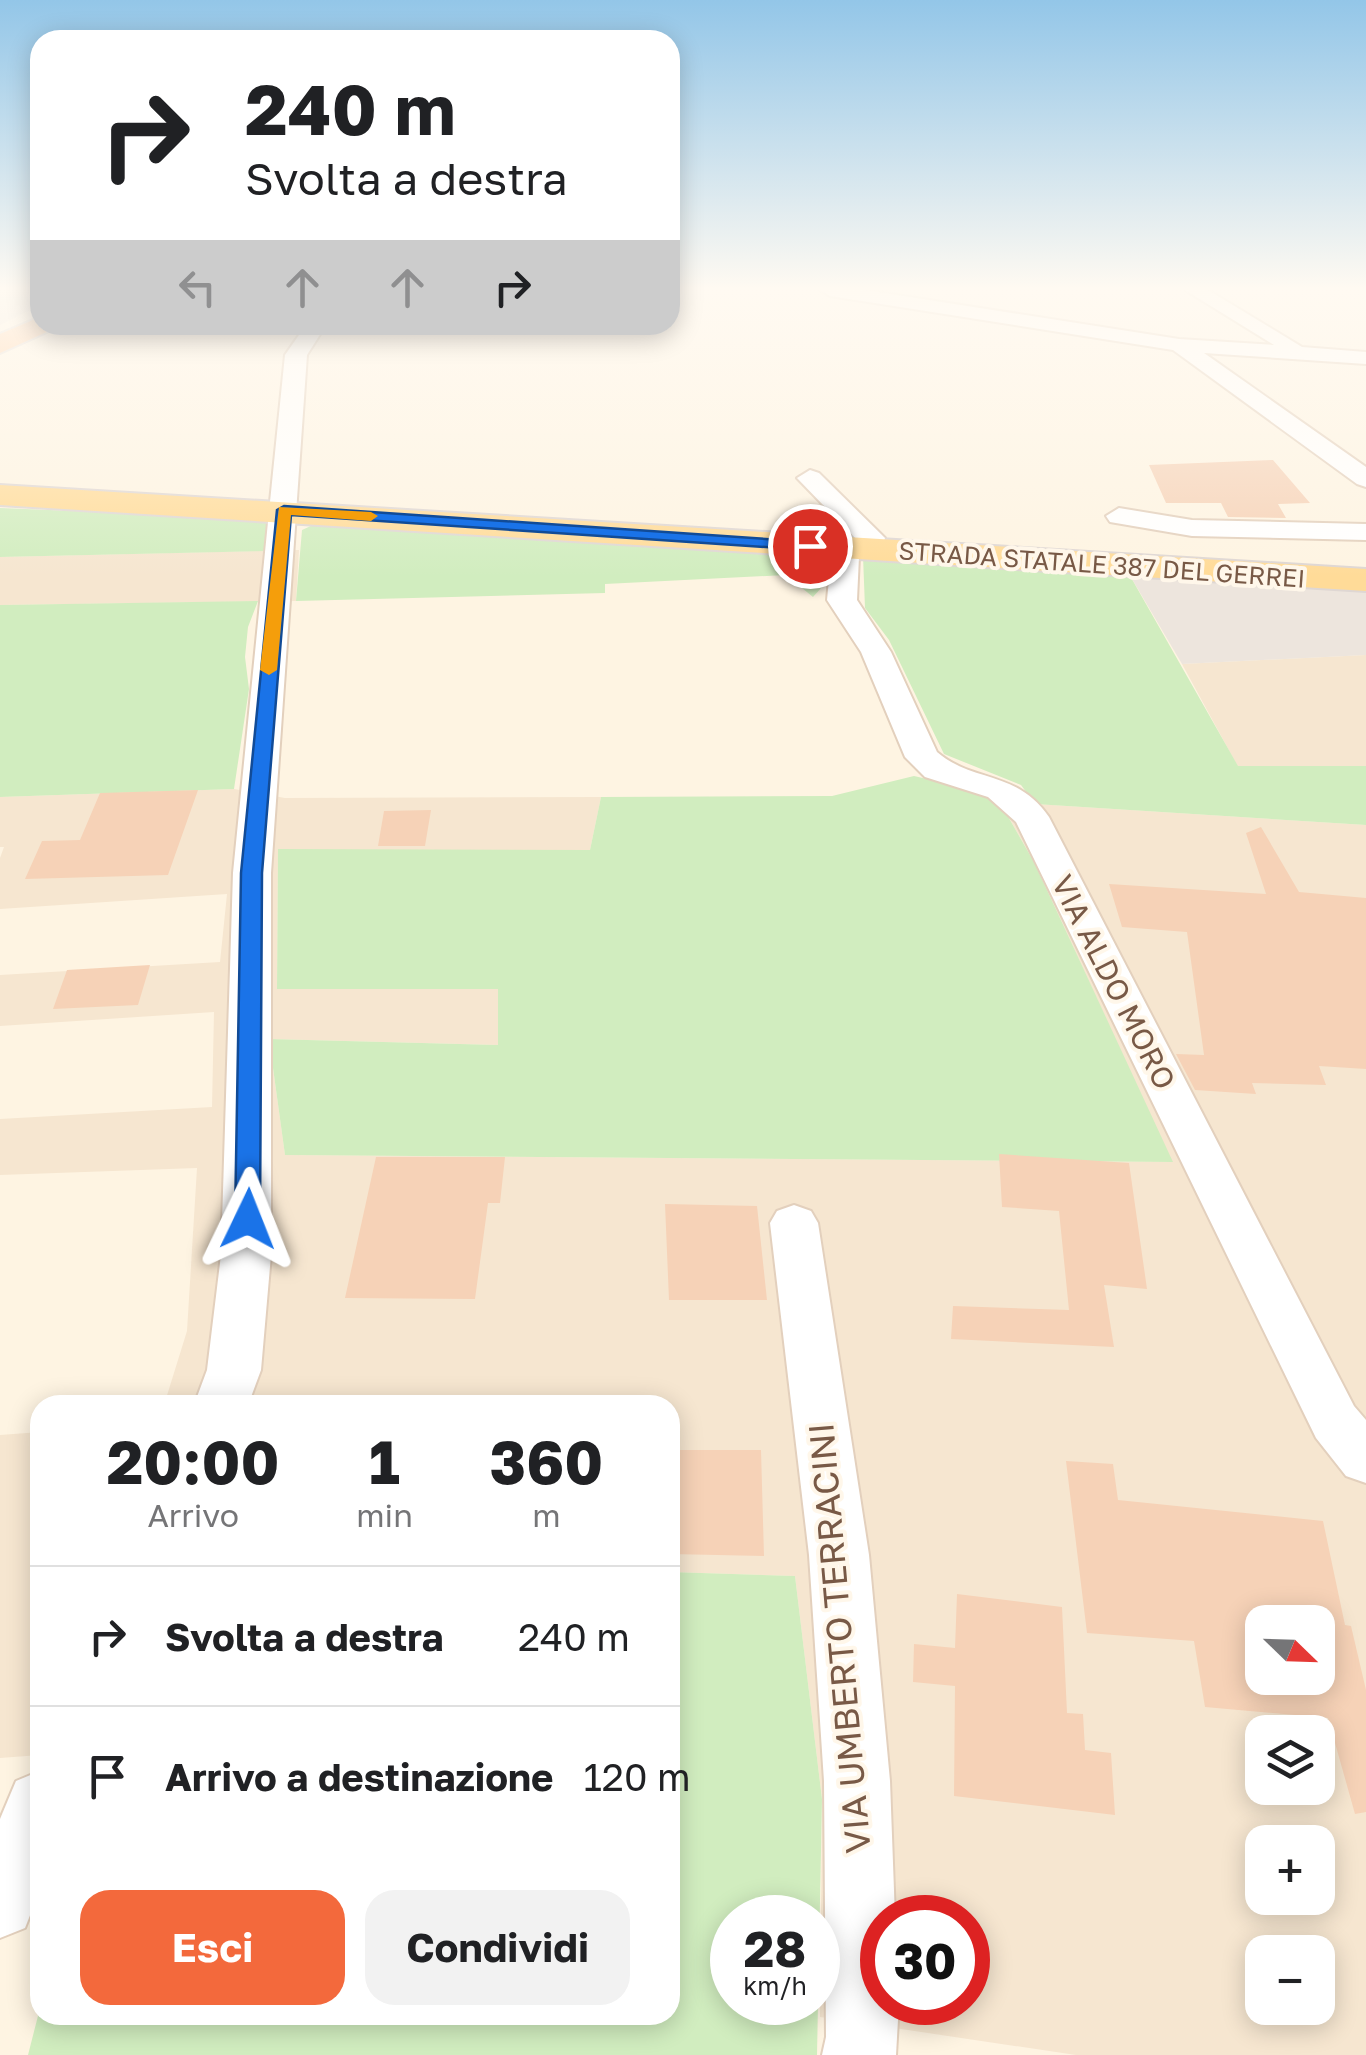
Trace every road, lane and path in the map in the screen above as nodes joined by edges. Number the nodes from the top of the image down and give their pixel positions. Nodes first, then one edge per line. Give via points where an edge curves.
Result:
1 (294, 386) edge
2 (1236, 386) edge
3 (1334, 456) junction
4 (1366, 456) edge
5 (810, 478) dead end
6 (1366, 479) edge
7 (0, 496) edge
8 (284, 510) junction
9 (1119, 516) dead end
10 (1366, 532) edge
11 (858, 549) junction
12 (1366, 580) edge
13 (794, 1222) dead end
14 (225, 1395) edge
15 (1366, 1460) edge
16 (30, 1829) edge
17 (0, 1903) edge
18 (859, 2055) edge

1 - 8 street
2 - 3 street
3 - 4 street
3 - 6 street
5 - 11 street via 872,538
7 - 8 main road, STRADA STATALE 387 DEL GERREI
8 - 11 main road, STRADA STATALE 387 DEL GERREI
8 - 14 street via 252,873 246,1254 234,1370
9 - 10 street via 1192,528
11 - 12 main road, STRADA STATALE 387 DEL GERREI
11 - 15 street, VIA ALDO MORO via 842,600 876,652 922,757 937,770 1000,790 1031,816 1336,1422
13 - 18 street, VIA UMBERTO TERRACINI via 839,1554 857,1781
16 - 17 street

